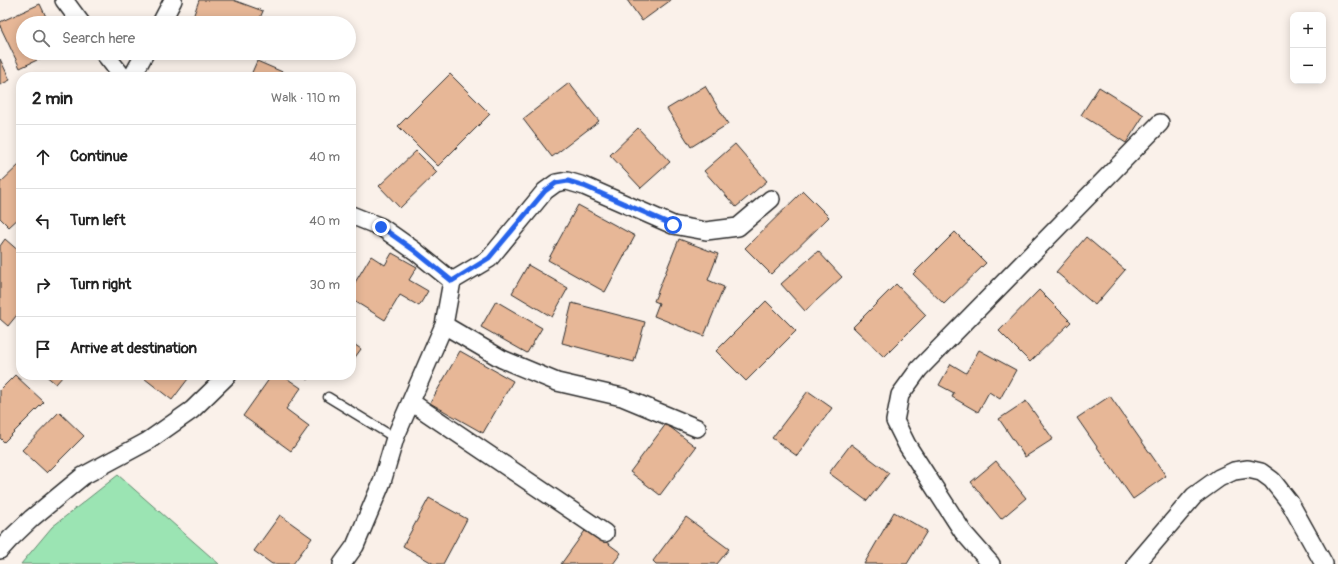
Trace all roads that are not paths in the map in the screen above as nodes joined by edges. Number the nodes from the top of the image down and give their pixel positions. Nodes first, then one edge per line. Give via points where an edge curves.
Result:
1 (64, 0) edge
2 (173, 0) edge
3 (76, 16) edge
4 (165, 16) edge
5 (110, 60) edge
6 (141, 60) edge
7 (119, 72) edge
8 (135, 72) edge
9 (1160, 123) dead end
10 (771, 199) dead end
11 (356, 217) edge
12 (452, 281) junction
13 (444, 325) junction
14 (223, 380) edge
15 (328, 397) dead end
16 (411, 402) junction
17 (697, 428) dead end
18 (396, 438) junction
19 (605, 533) dead end
20 (0, 550) edge
21 (342, 564) edge
22 (991, 564) edge
23 (1136, 564) edge
24 (1324, 564) edge

1 - 3 street
2 - 4 street
5 - 7 street
6 - 8 street
9 - 22 street via 919,369 900,395 895,421 907,445 963,532
10 - 12 street via 738,227 706,231 673,225 584,186 568,181 556,183 545,191 489,258
11 - 12 street via 381,227
12 - 13 street
13 - 16 street
13 - 17 street via 502,359 557,382 622,397
14 - 20 street via 192,410 148,441 83,476 32,518
15 - 18 lane
16 - 18 street
16 - 19 street
18 - 21 street via 379,489 355,546
23 - 24 street via 1194,496 1219,478 1234,471 1248,469 1261,472 1277,486 1290,503

